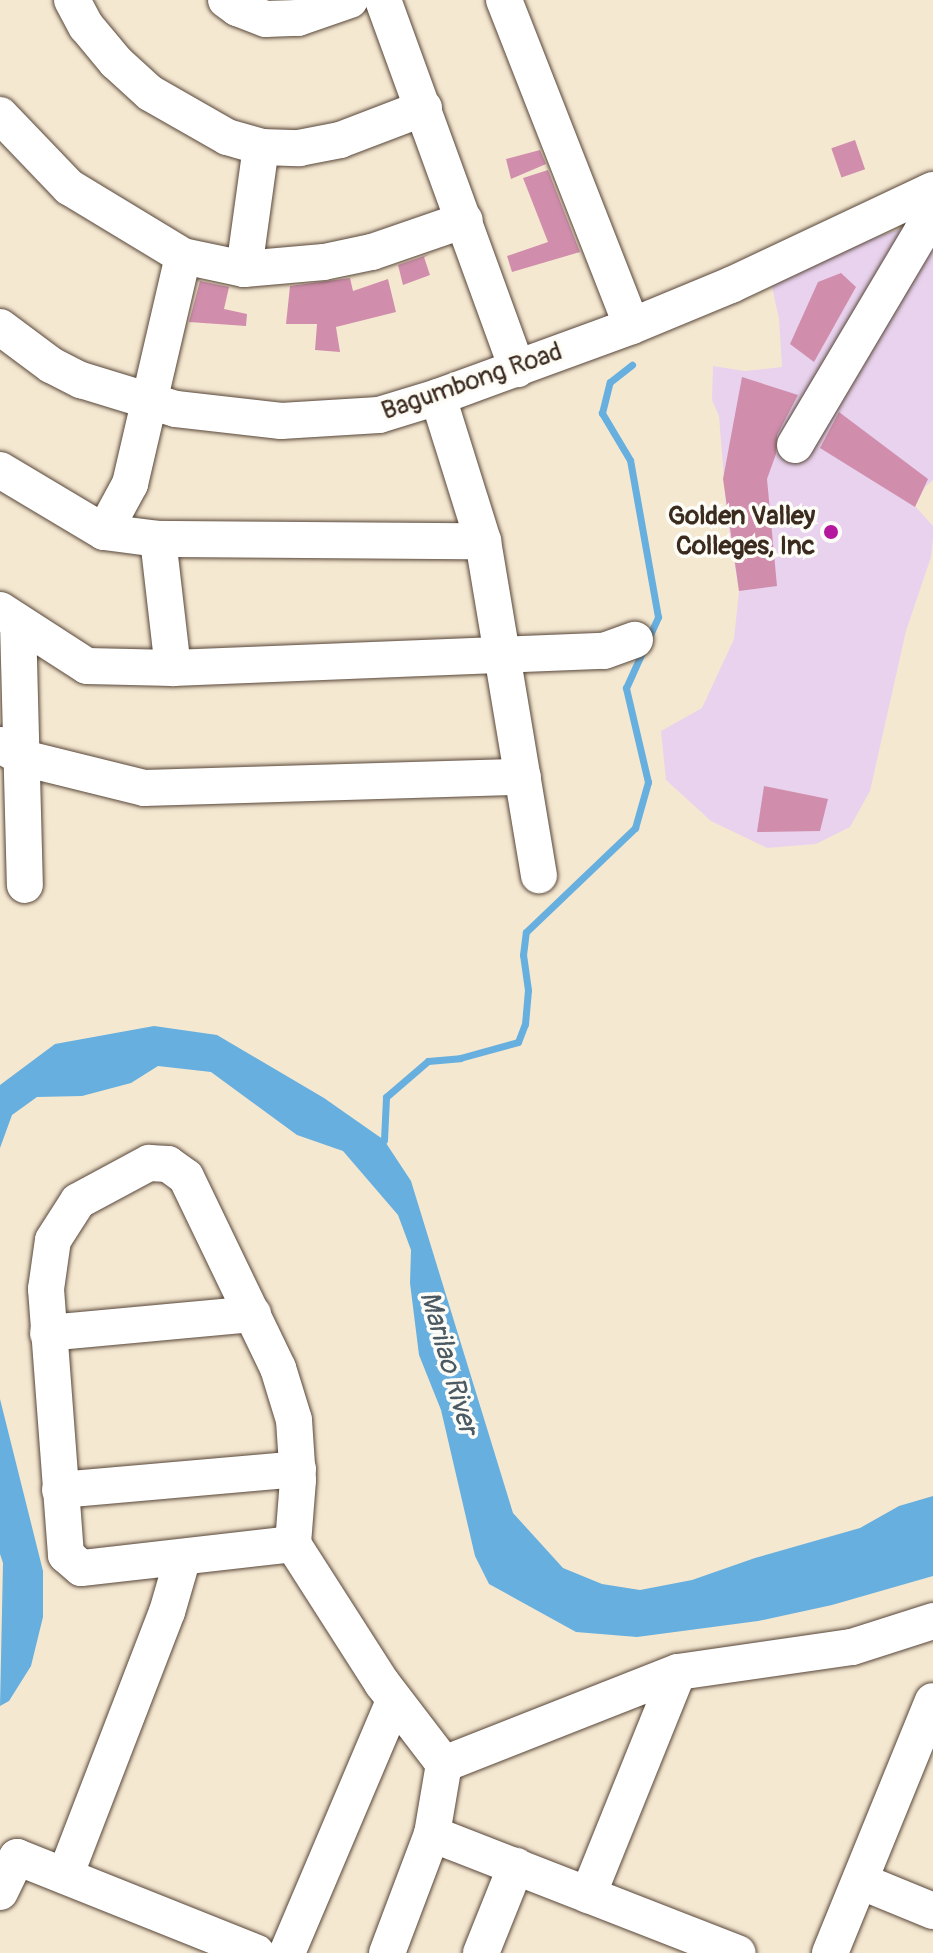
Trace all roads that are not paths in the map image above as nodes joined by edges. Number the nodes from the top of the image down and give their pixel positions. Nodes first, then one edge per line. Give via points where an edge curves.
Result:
1 (72, 0) edge
2 (226, 0) edge
3 (350, 0) edge
4 (383, 0) edge
5 (504, 0) edge
6 (424, 108) junction
7 (0, 115) edge
8 (261, 147) junction
9 (931, 191) edge
10 (465, 220) junction
11 (183, 256) junction
12 (244, 269) junction
13 (632, 326) junction
14 (0, 327) edge
15 (517, 369) junction
16 (438, 397) junction
17 (150, 402) junction
18 (795, 445) dead end
19 (0, 470) edge
20 (104, 532) junction
21 (158, 539) junction
22 (483, 541) junction
23 (9, 616) edge
24 (635, 640) dead end
25 (503, 655) junction
26 (173, 668) junction
27 (11, 752) edge
28 (523, 777) junction
29 (539, 875) dead end
30 (25, 885) dead end
31 (253, 1314) junction
32 (48, 1333) junction
33 (298, 1469) junction
34 (60, 1490) junction
35 (293, 1544) junction
36 (183, 1557) junction
37 (933, 1621) edge
38 (678, 1672) junction
39 (394, 1701) junction
40 (933, 1701) edge
41 (444, 1764) junction
42 (432, 1834) junction
43 (516, 1866) junction
44 (65, 1876) junction
45 (860, 1881) junction
46 (0, 1892) edge
47 (588, 1895) junction
48 (933, 1911) edge
49 (257, 1953) edge
50 (287, 1953) edge
51 (387, 1953) edge
52 (481, 1953) edge
53 (738, 1953) edge
54 (830, 1953) edge

1 - 8 street via 116,62 150,93 227,137
2 - 3 street via 266,19 298,18
4 - 6 street
5 - 13 street
6 - 8 street via 340,140 299,148
6 - 10 street
7 - 11 street via 69,187
8 - 12 street
9 - 13 street, Bagumbong Road
9 - 18 street via 922,231
10 - 12 street via 372,252
10 - 15 street
11 - 12 street
11 - 17 street
13 - 15 street, Bagumbong Road
14 - 17 street, Bagumbong Road via 81,380
15 - 16 street, Bagumbong Road
16 - 17 street, Bagumbong Road via 379,415 315,421 248,419
16 - 22 street
17 - 20 street via 130,484
19 - 20 street
20 - 21 street
21 - 22 street
21 - 26 street
22 - 25 street
23 - 26 street via 87,666
23 - 27 street
24 - 25 street via 604,651
25 - 26 street
25 - 28 street
27 - 28 street via 144,788
27 - 30 street
28 - 29 street
31 - 32 street
31 - 32 street via 186,1177 168,1164 149,1163 78,1201 53,1240 46,1289
31 - 33 street via 294,1420
32 - 34 street
33 - 34 street
33 - 35 street
34 - 36 street via 66,1555 81,1568
35 - 36 street
35 - 39 street
36 - 44 street via 167,1612
37 - 38 street via 852,1647
38 - 41 street
38 - 47 street
39 - 41 street
39 - 50 street
40 - 45 street
41 - 42 street
42 - 43 street
42 - 51 street
43 - 47 street
43 - 52 street
44 - 46 street via 17,1857
44 - 49 street
45 - 48 street
45 - 54 street
47 - 53 street

